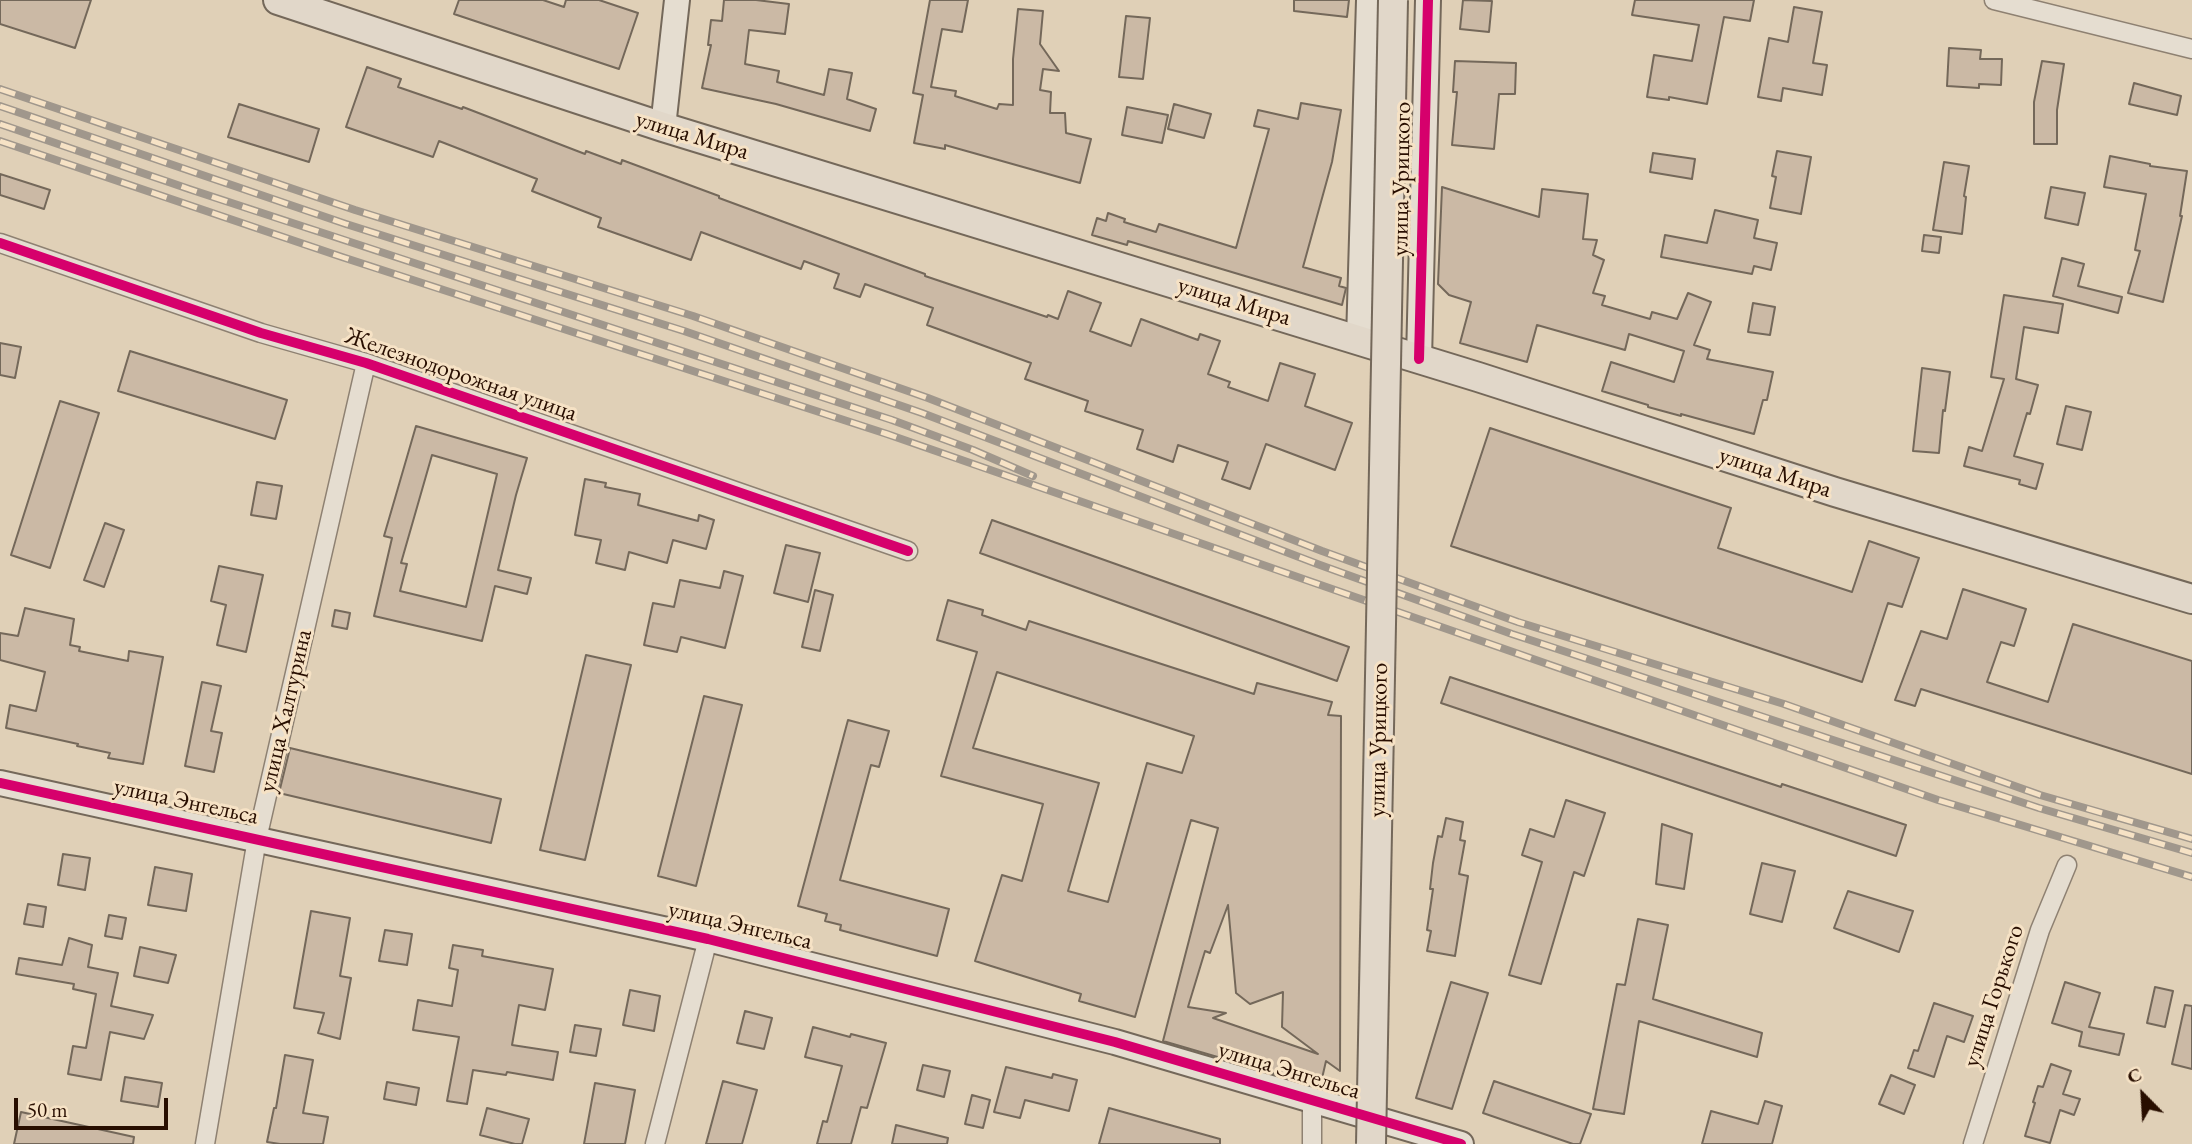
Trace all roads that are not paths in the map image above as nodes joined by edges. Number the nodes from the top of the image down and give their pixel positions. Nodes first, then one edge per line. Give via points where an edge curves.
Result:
1 (278, 0) edge
2 (677, 0) edge
3 (1369, 0) edge
4 (1393, 0) edge
5 (1428, 0) edge
6 (1994, 0) edge
7 (2192, 49) edge
8 (663, 127) junction
9 (0, 243) edge
10 (1359, 340) junction
11 (1419, 359) junction
12 (366, 363) junction
13 (908, 551) dead end
14 (2192, 599) edge
15 (0, 783) edge
16 (257, 839) junction
17 (2067, 865) dead end
18 (708, 939) junction
19 (1312, 1100) junction
20 (205, 1144) edge
21 (655, 1144) edge
22 (1312, 1144) edge
23 (1371, 1144) edge
24 (1461, 1144) edge
25 (1973, 1144) edge

1 - 8 main road, улица Мира
2 - 8 street
3 - 10 street, улица Урицкого
4 - 23 main road, улица Урицкого, bridge
5 - 11 street, улица Урицкого
6 - 7 street
8 - 10 main road, улица Мира
9 - 12 street, Железнодорожная улица via 261,333
10 - 11 main road, улица Мира
11 - 14 main road, улица Мира via 1835,492
12 - 13 street, Железнодорожная улица
12 - 16 street, улица Халтурина
15 - 16 street, улица Энгельса
16 - 18 street, улица Энгельса
16 - 20 street, улица Халтурина
17 - 25 street, улица Горького via 2040,930
18 - 19 street, улица Энгельса via 1115,1042
18 - 21 street
19 - 22 street
19 - 24 street, улица Энгельса

